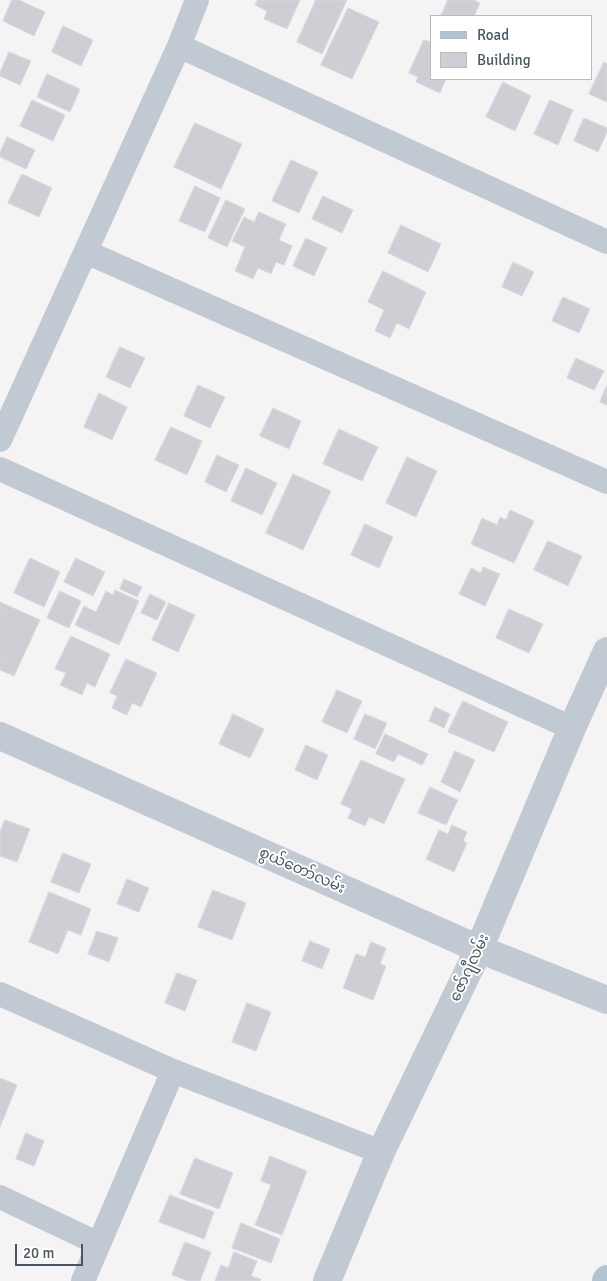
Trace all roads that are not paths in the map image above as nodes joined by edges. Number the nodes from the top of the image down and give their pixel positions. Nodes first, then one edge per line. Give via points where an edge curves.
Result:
1 (197, 0) edge
2 (179, 46) junction
3 (607, 242) edge
4 (86, 252) junction
5 (0, 440) edge
6 (0, 469) edge
7 (607, 482) edge
8 (607, 652) edge
9 (572, 728) junction
10 (0, 736) edge
11 (479, 949) junction
12 (0, 994) edge
13 (607, 1000) edge
14 (174, 1070) junction
15 (381, 1152) junction
16 (0, 1197) edge
17 (99, 1244) junction
18 (83, 1281) edge
19 (327, 1281) edge

1 - 2 street
2 - 3 street
2 - 4 street
4 - 5 street
4 - 7 street
6 - 9 street
8 - 9 street, ဇော်ဂျီလမ်း
9 - 11 street, ဇော်ဂျီလမ်း
10 - 11 street, စွယ်တော်လမ်း
11 - 13 street, စွယ်တော်လမ်း
11 - 15 street, ဇော်ဂျီလမ်း
12 - 14 street
14 - 15 street
14 - 17 street
15 - 19 street, ဇော်ဂျီလမ်း
16 - 17 street
17 - 18 street

